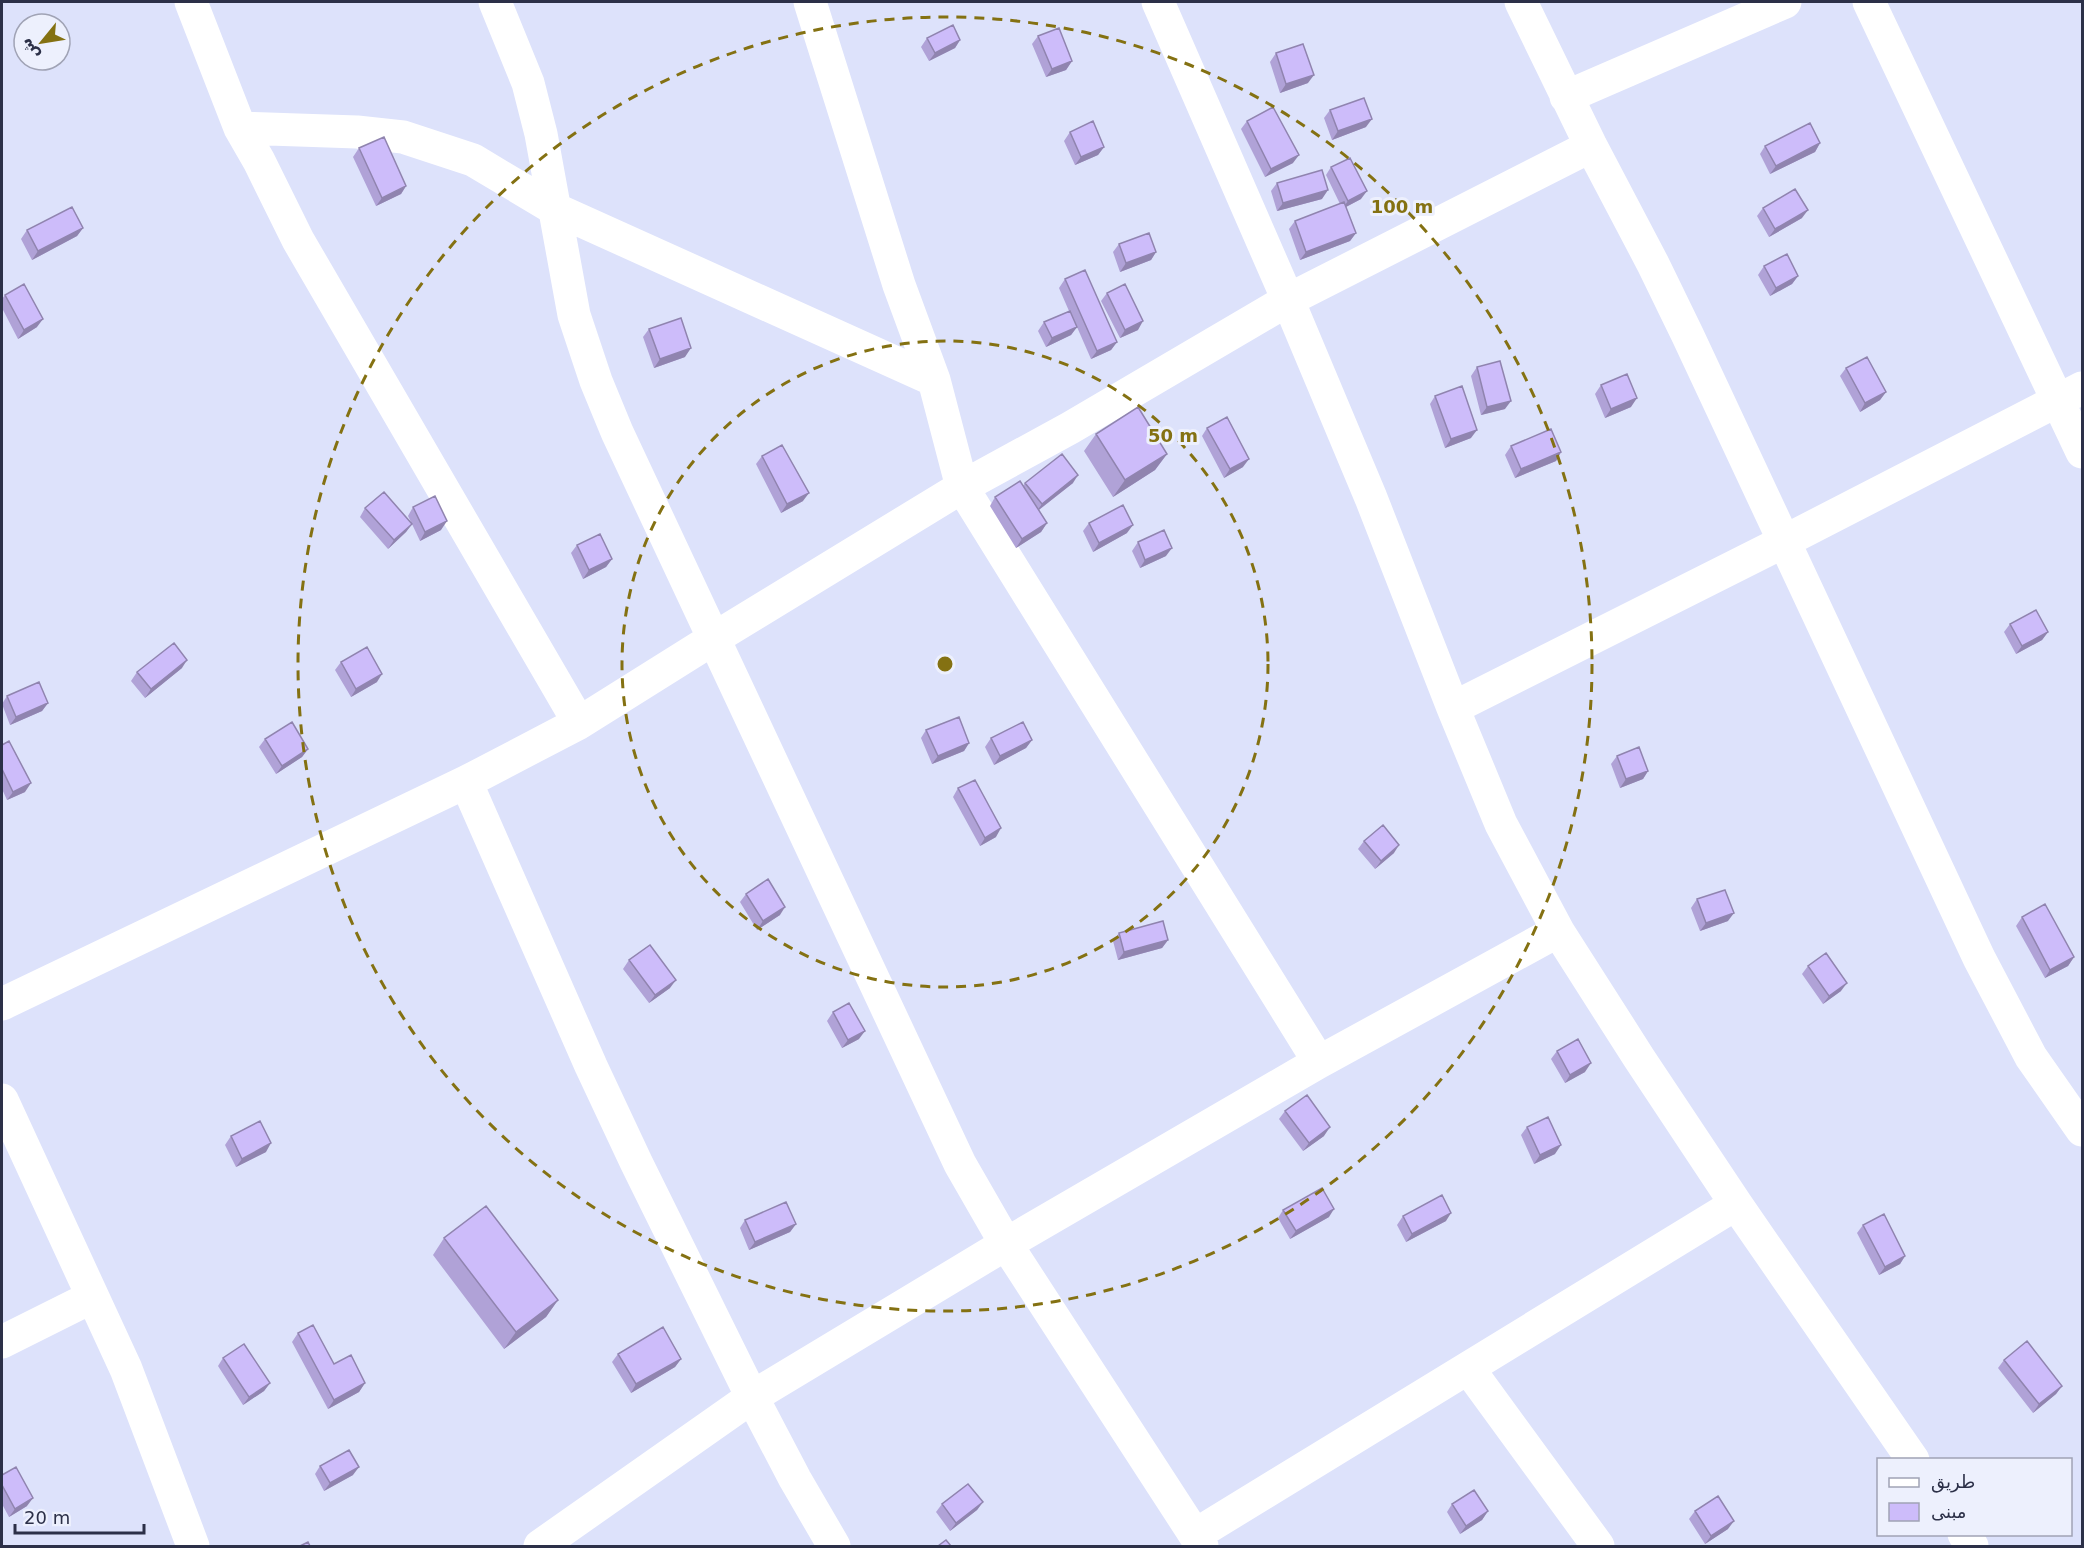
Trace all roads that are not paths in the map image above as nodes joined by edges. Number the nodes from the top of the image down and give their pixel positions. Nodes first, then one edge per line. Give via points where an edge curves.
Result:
1 (191, 2) edge
2 (495, 2) edge
3 (810, 2) edge
4 (1158, 2) edge
5 (1521, 2) edge
6 (1785, 2) edge
7 (1869, 2) edge
8 (1566, 97) junction
9 (240, 128) junction
10 (1591, 146) junction
11 (555, 209) junction
12 (1288, 300) junction
13 (934, 380) junction
14 (2071, 394) edge
15 (2082, 452) edge
16 (962, 487) junction
17 (1783, 542) junction
18 (713, 639) junction
19 (1453, 708) junction
20 (579, 723) junction
21 (466, 782) junction
22 (1558, 931) junction
23 (2, 1004) edge
24 (1319, 1062) junction
25 (2, 1100) edge
26 (2082, 1130) edge
27 (1736, 1204) junction
28 (1006, 1244) junction
29 (92, 1297) junction
30 (2, 1342) edge
31 (1467, 1368) junction
32 (752, 1397) junction
33 (1912, 1458) edge
34 (1198, 1541) edge
35 (193, 1546) edge
36 (540, 1546) edge
37 (834, 1546) edge
38 (1598, 1546) edge

1 - 9 street
2 - 11 street via 528,83
3 - 13 street via 898,285
4 - 12 street
5 - 8 street
6 - 8 street
7 - 14 street
8 - 10 street
9 - 11 street via 403,137 473,160
9 - 20 street via 298,240
10 - 12 street
10 - 17 street via 1683,326
11 - 13 street
11 - 18 street via 574,315 596,381
12 - 16 street
12 - 19 street
13 - 16 street
14 - 15 street
14 - 17 street
16 - 18 street
16 - 24 street
17 - 19 street
17 - 26 street via 1979,958 2031,1057
18 - 20 street
18 - 28 street via 960,1164
19 - 22 street via 1501,824
20 - 21 street
21 - 23 street
21 - 32 street via 596,1076
22 - 24 street
22 - 27 street
24 - 28 street
25 - 29 street
27 - 31 street
27 - 33 street
28 - 32 street
28 - 34 street
29 - 30 street
29 - 35 street via 126,1369
31 - 34 street
31 - 38 street
32 - 36 street
32 - 37 street

